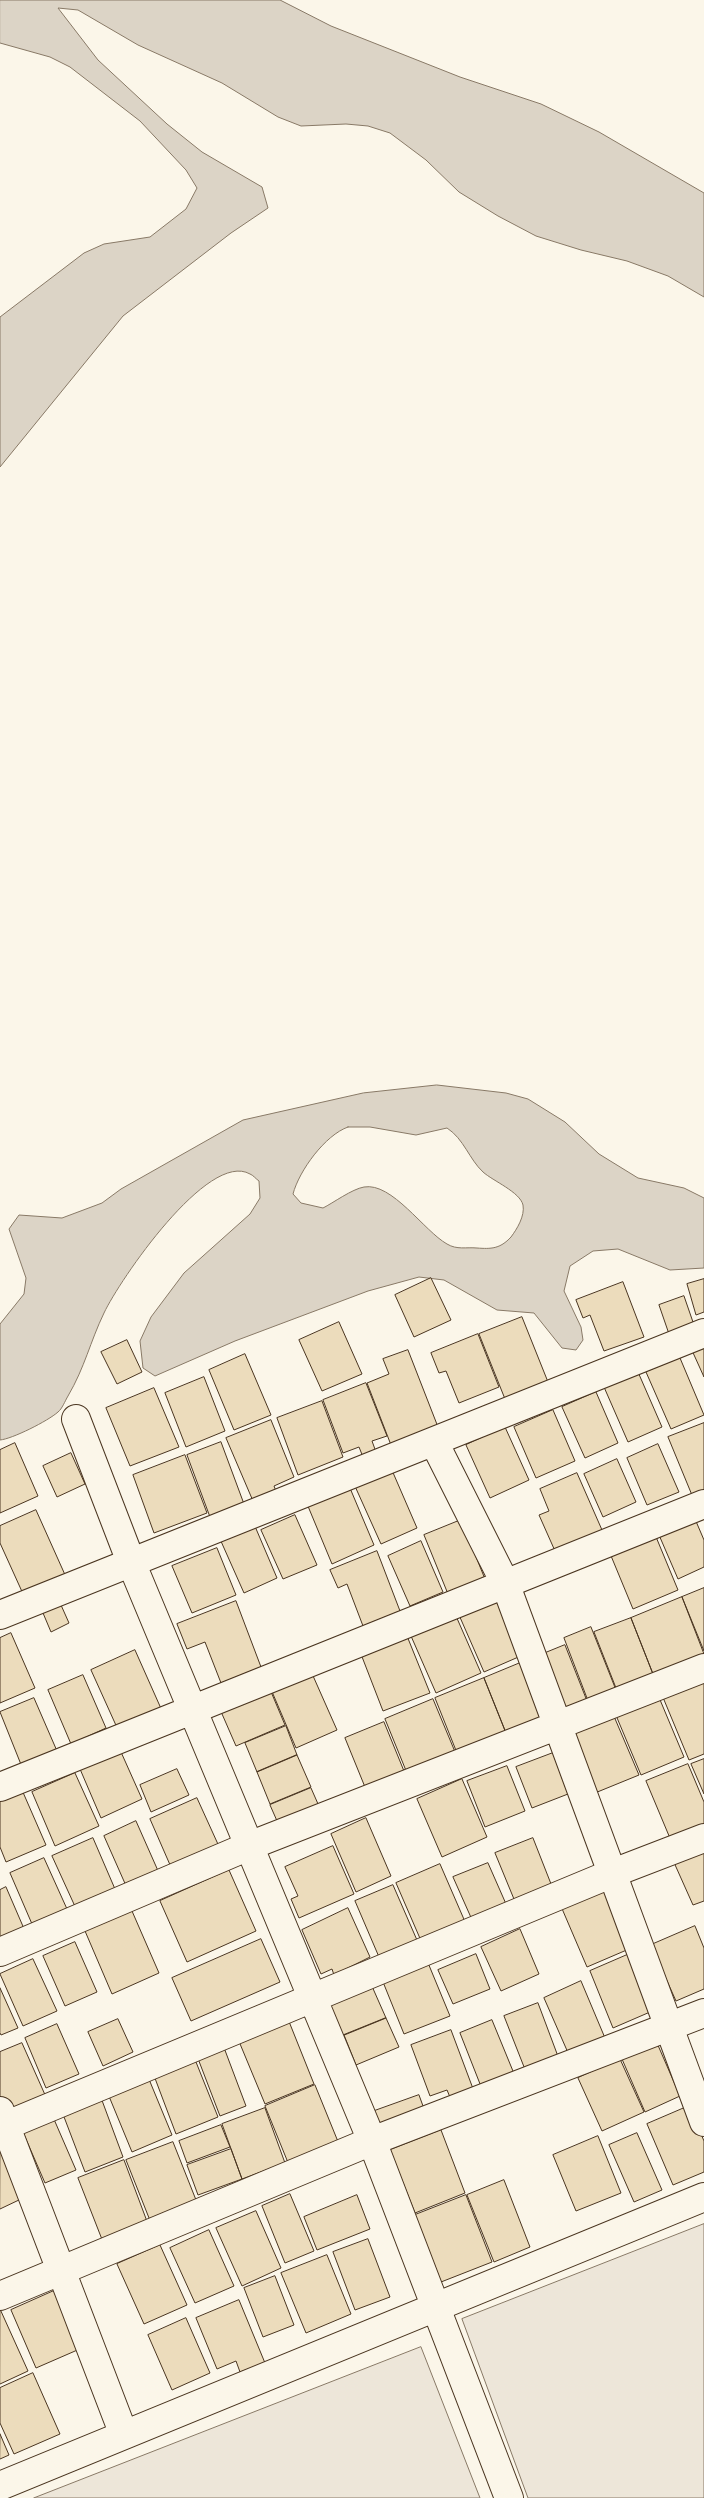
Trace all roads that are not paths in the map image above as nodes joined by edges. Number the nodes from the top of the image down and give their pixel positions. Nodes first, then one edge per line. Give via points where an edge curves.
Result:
1 (704, 1333) edge
2 (76, 1419) dead end
3 (434, 1442) junction
4 (704, 1504) edge
5 (131, 1562) junction
6 (505, 1583) junction
7 (0, 1615) edge
8 (704, 1668) edge
9 (192, 1710) junction
10 (557, 1727) junction
11 (0, 1787) edge
12 (704, 1838) edge
13 (249, 1846) junction
14 (613, 1873) junction
15 (0, 1952) edge
16 (313, 1999) junction
17 (704, 2012) edge
18 (669, 2027) junction
19 (2, 2122) edge
20 (704, 2122) edge
21 (372, 2141) junction
22 (704, 2197) edge
23 (61, 2271) junction
24 (0, 2296) edge
25 (436, 2308) junction
26 (124, 2435) junction
27 (0, 2486) edge
28 (509, 2498) edge

1 - 3 street
2 - 5 street
3 - 5 street
3 - 6 street
4 - 6 street
5 - 7 street
5 - 9 street
6 - 9 street
6 - 10 street
8 - 10 street
9 - 11 street
9 - 13 street
10 - 13 street
10 - 14 street
12 - 14 street
13 - 15 street
13 - 16 street
14 - 16 street
14 - 18 street
16 - 19 street
16 - 21 street
17 - 18 street
18 - 20 street
18 - 21 street
19 - 23 street
21 - 23 street
21 - 25 street
22 - 25 street
23 - 24 street
23 - 26 street
25 - 26 street
25 - 28 street
26 - 27 street

